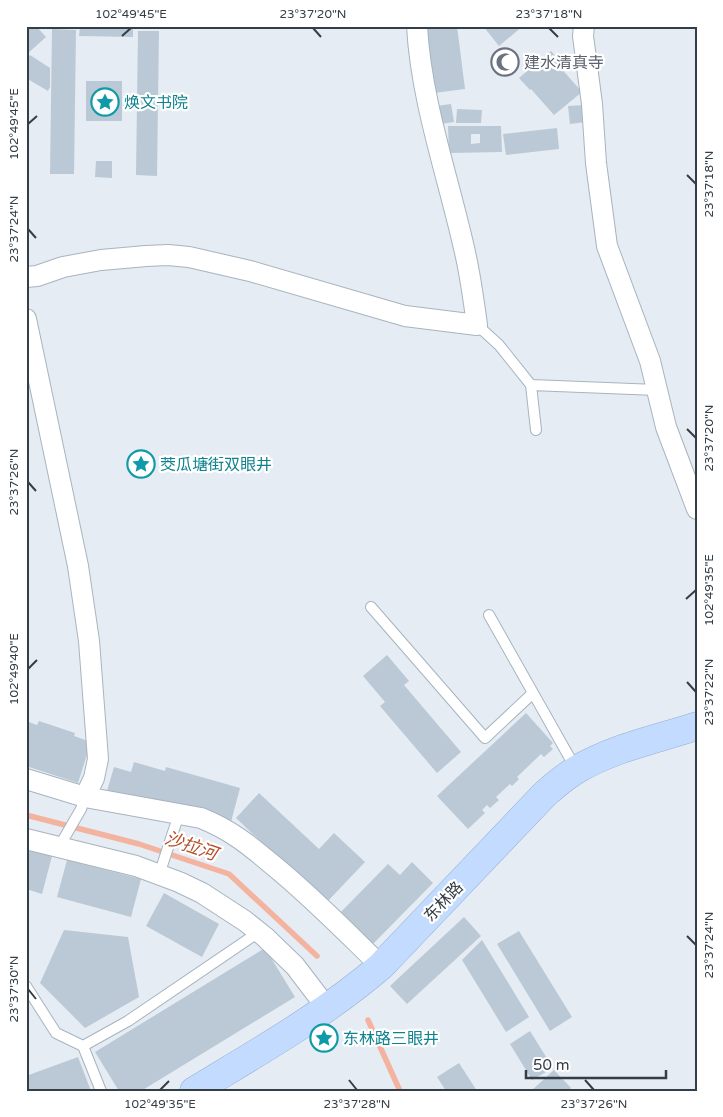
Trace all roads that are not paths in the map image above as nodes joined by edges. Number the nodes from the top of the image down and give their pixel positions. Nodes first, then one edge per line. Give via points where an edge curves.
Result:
1 (417, 26) edge
2 (584, 26) edge
3 (26, 276) edge
4 (26, 319) edge
5 (478, 325) junction
6 (531, 385) junction
7 (657, 390) junction
8 (536, 430) dead end
9 (697, 509) edge
10 (371, 607) dead end
11 (489, 615) dead end
12 (533, 693) junction
13 (697, 726) edge
14 (577, 770) junction
15 (26, 779) edge
16 (83, 803) junction
17 (176, 823) junction
18 (26, 839) edge
19 (62, 841) junction
20 (162, 868) junction
21 (259, 932) junction
22 (381, 966) junction
23 (26, 986) edge
24 (327, 1008) junction
25 (83, 1046) junction
26 (101, 1091) edge
27 (194, 1091) edge

1 - 5 street via 420,62 466,258
2 - 7 street via 607,246 650,360
3 - 5 street via 101,260 168,255 189,257 250,271 405,316
4 - 16 street via 78,566 90,641 98,759
5 - 6 lane
6 - 7 lane
6 - 8 lane
7 - 9 street via 666,427
10 - 12 lane via 485,738
11 - 12 lane
12 - 14 lane
13 - 14 street, 东林路 via 632,746
14 - 22 street, 东林路 via 545,794
15 - 16 street
16 - 17 street
16 - 19 lane
17 - 20 lane
17 - 22 street via 201,818 246,842 302,889
18 - 19 street
19 - 20 street via 136,866
20 - 21 street
21 - 24 street via 295,966
21 - 25 lane via 128,1021
22 - 24 street, 东林路
23 - 25 lane via 56,1033
24 - 27 street, 东林路
25 - 26 lane

